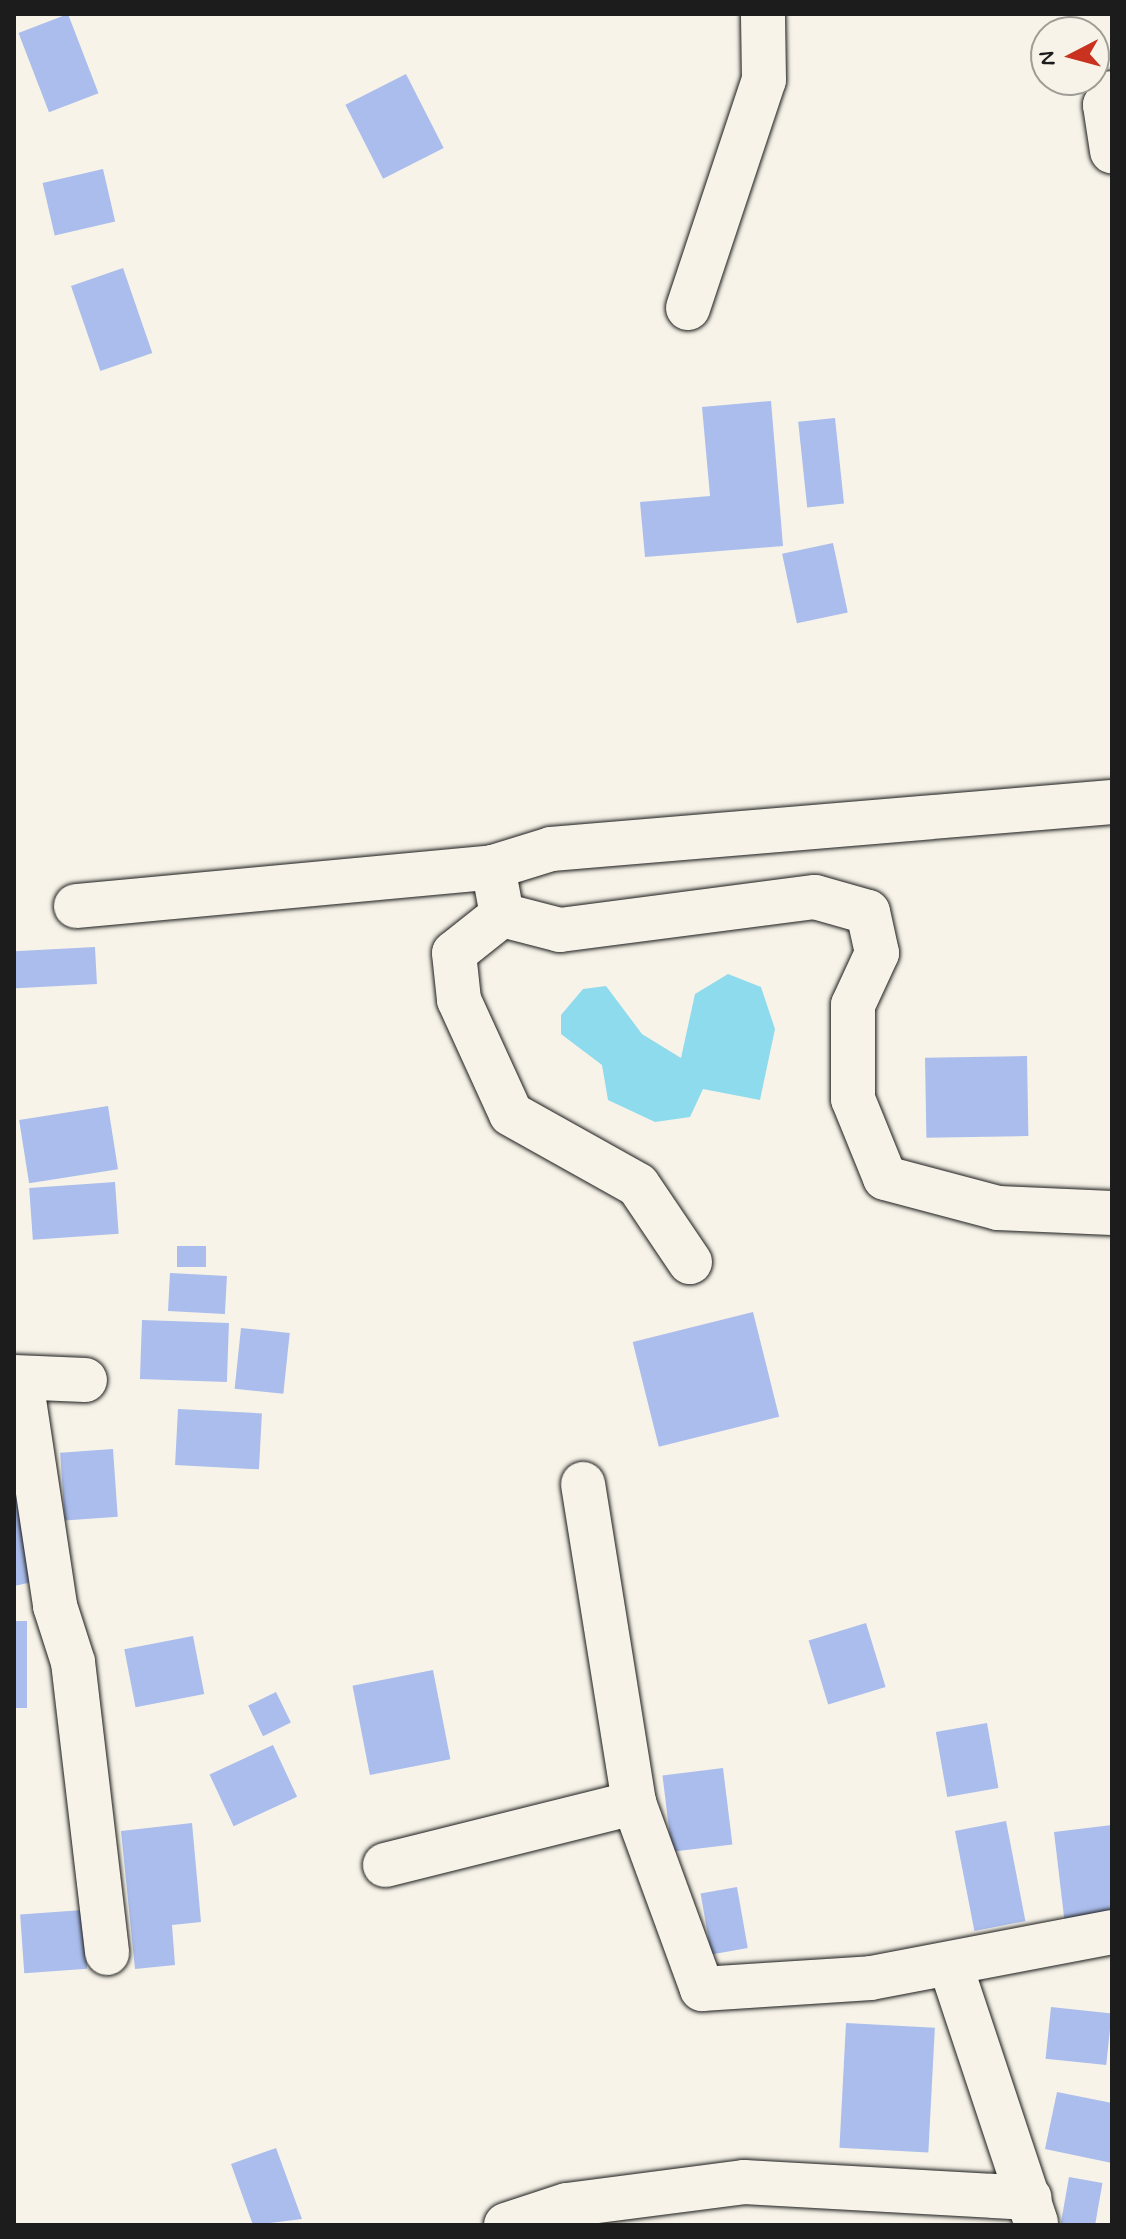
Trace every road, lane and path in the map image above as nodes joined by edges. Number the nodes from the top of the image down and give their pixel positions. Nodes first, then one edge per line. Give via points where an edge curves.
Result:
1 (763, 14) edge
2 (1112, 93) edge
3 (1112, 151) edge
4 (688, 308) dead end
5 (1112, 802) edge
6 (493, 867) junction
7 (76, 906) dead end
8 (502, 915) junction
9 (1112, 1213) edge
10 (690, 1262) dead end
11 (17, 1378) edge
12 (85, 1380) dead end
13 (583, 1484) dead end
14 (634, 1803) junction
15 (385, 1865) dead end
16 (1112, 1932) edge
17 (107, 1953) dead end
18 (950, 1964) junction
19 (1033, 2212) edge
20 (506, 2225) edge

1 - 4 street via 764,80
2 - 3 street via 1105,105
5 - 6 street via 551,849
6 - 7 street
6 - 8 street
8 - 9 street via 560,930 815,897 868,912 877,953 853,1005 853,1099 885,1178 998,1208
8 - 10 street via 454,953 459,1000 511,1114 638,1185
11 - 12 street
11 - 17 street via 55,1606 73,1662
13 - 14 street
14 - 15 street
14 - 18 street via 702,1989
16 - 18 street
18 - 19 street
19 - 20 street via 744,2182 567,2205

